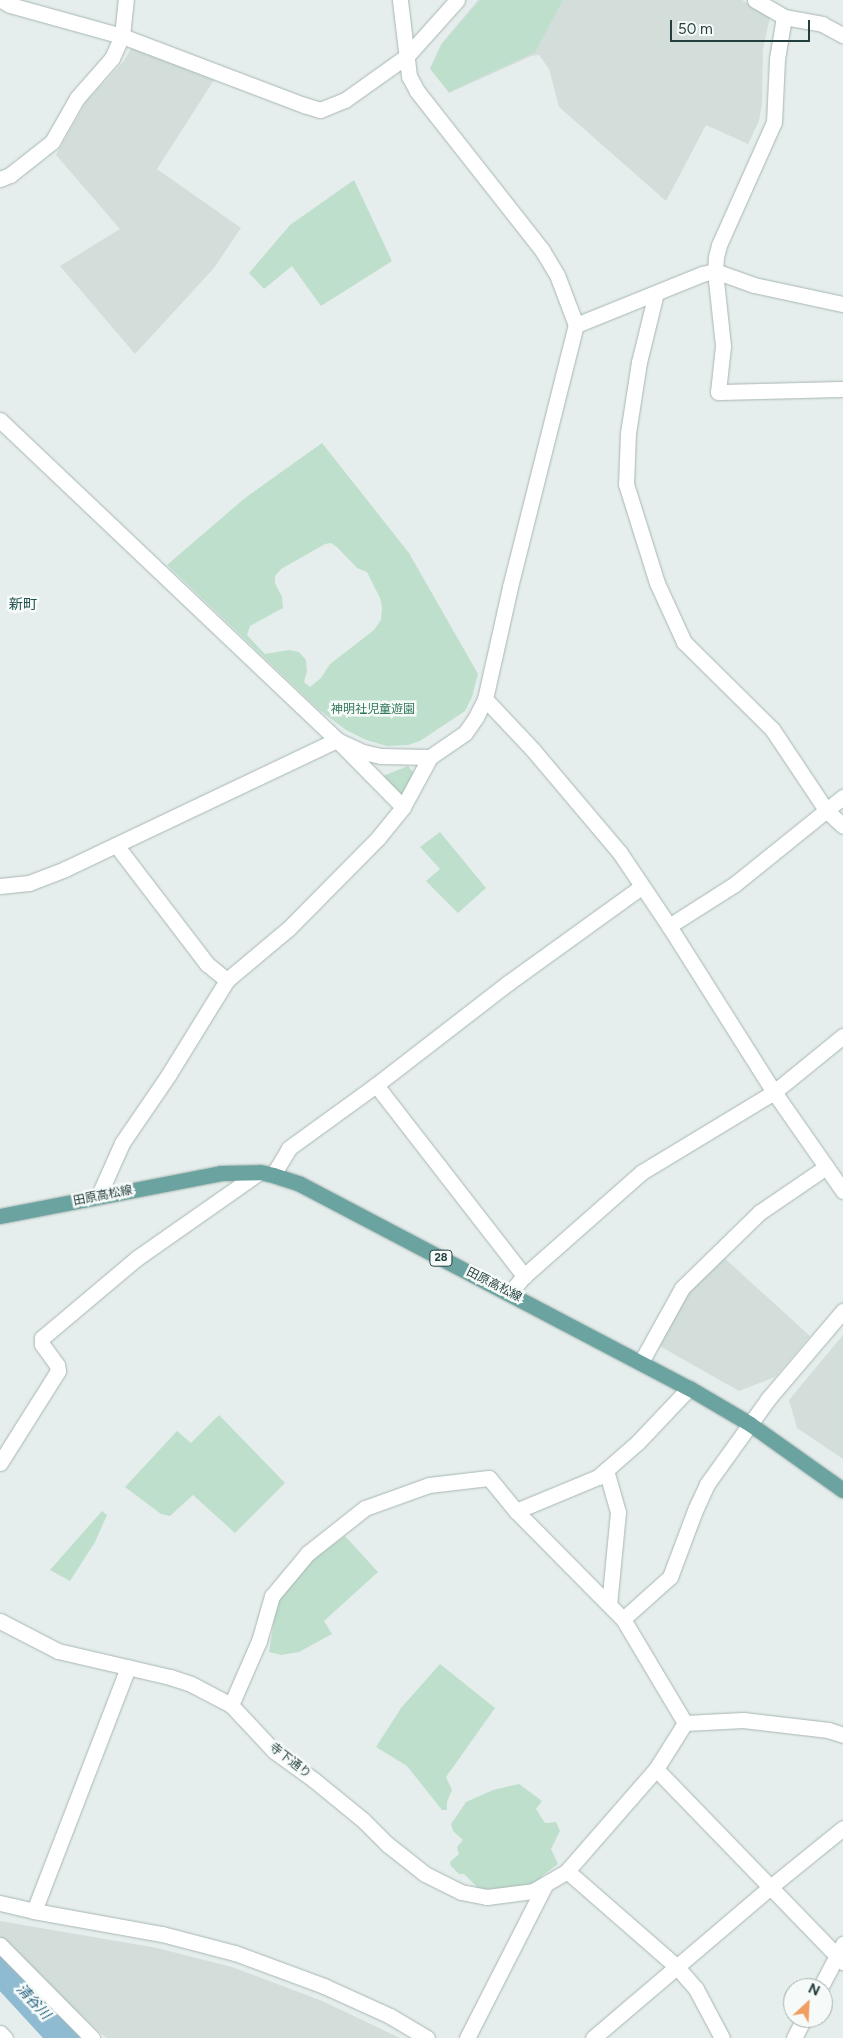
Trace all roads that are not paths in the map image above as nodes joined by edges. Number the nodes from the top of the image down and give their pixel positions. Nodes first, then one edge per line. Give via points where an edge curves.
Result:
1 (1, 0) edge
2 (126, 0) edge
3 (400, 0) edge
4 (457, 0) edge
5 (755, 0) edge
6 (784, 17) junction
7 (843, 35) edge
8 (122, 36) junction
9 (407, 56) junction
10 (0, 179) edge
11 (715, 271) junction
12 (656, 294) junction
13 (843, 304) edge
14 (576, 325) junction
15 (843, 384) edge
16 (843, 390) edge
17 (2, 425) edge
18 (485, 699) junction
19 (338, 740) junction
20 (430, 757) junction
21 (843, 797) edge
22 (403, 806) junction
23 (826, 810) junction
24 (843, 826) edge
25 (116, 845) junction
26 (0, 886) edge
27 (641, 887) junction
28 (669, 926) junction
29 (227, 980) junction
30 (843, 1036) edge
31 (376, 1085) junction
32 (774, 1092) junction
33 (826, 1167) junction
34 (266, 1173) junction
35 (843, 1191) edge
36 (98, 1197) junction
37 (0, 1216) edge
38 (524, 1276) junction
39 (510, 1293) junction
40 (843, 1311) edge
41 (641, 1362) junction
42 (689, 1388) junction
43 (750, 1424) junction
44 (0, 1463) edge
45 (606, 1470) junction
46 (843, 1490) edge
47 (516, 1512) junction
48 (609, 1605) junction
49 (623, 1619) junction
50 (0, 1621) edge
51 (128, 1668) junction
52 (231, 1705) junction
53 (684, 1723) junction
54 (843, 1735) edge
55 (656, 1769) junction
56 (843, 1828) edge
57 (567, 1871) junction
58 (545, 1885) junction
59 (769, 1888) junction
60 (0, 1902) edge
61 (34, 1911) junction
62 (843, 1944) edge
63 (0, 1945) edge
64 (839, 1960) edge
65 (677, 1967) junction
66 (827, 1978) edge
67 (0, 2033) edge
68 (5, 2038) edge
69 (92, 2038) edge
70 (427, 2038) edge
71 (467, 2038) edge
72 (593, 2038) edge
73 (722, 2038) edge

1 - 8 street
2 - 8 street
3 - 9 street
4 - 9 street
5 - 6 street
6 - 7 street via 822,24
6 - 11 street via 777,59 774,122 719,245
8 - 9 street via 320,110 345,100
8 - 10 street via 112,58 77,98 52,142 10,175
9 - 14 street via 409,76 417,91 542,250
11 - 12 street
11 - 13 street via 754,285
11 - 16 street via 723,346 718,392
12 - 14 street
12 - 23 street via 639,362 628,433 626,484 657,583 684,642 772,729
14 - 18 street
15 - 16 street
17 - 19 street
18 - 20 street via 465,732
18 - 27 street via 620,853
19 - 20 street via 363,752 381,756
19 - 22 street
19 - 25 street
20 - 22 street
21 - 23 street
22 - 29 street via 378,838 289,928
23 - 24 street
23 - 28 street via 735,884
25 - 26 street via 28,883
25 - 29 street via 207,964
27 - 28 street
27 - 31 street via 508,983
28 - 32 street
29 - 36 street via 122,1143
30 - 32 street
31 - 34 street via 289,1148
31 - 38 street
32 - 33 street
32 - 38 street via 642,1172
33 - 35 street
33 - 41 street via 760,1212 682,1288
34 - 36 main road, 田原高松線 / 28 via 221,1173
34 - 39 main road, 田原高松線 / 28 via 300,1184
34 - 44 street via 137,1258 42,1338 42,1344 58,1371
36 - 37 main road, 田原高松線 / 28
38 - 39 street
39 - 41 main road, 田原高松線 / 28
40 - 43 street
41 - 42 main road, 田原高松線 / 28
42 - 43 main road, 田原高松線 / 28
42 - 45 street via 638,1442
43 - 46 main road, 田原高松線 / 28
43 - 49 street via 708,1484 670,1577
45 - 47 street via 598,1477
45 - 48 street via 618,1512
47 - 48 street
47 - 52 street via 489,1478 429,1485 365,1508 308,1553 272,1596 259,1641
48 - 49 street
49 - 53 street
50 - 51 street, 寺下通り via 58,1651
51 - 52 street, 寺下通り via 177,1679
51 - 61 street
52 - 58 street, 寺下通り via 274,1750 425,1874 461,1892 487,1897 533,1891
53 - 54 street via 743,1720 828,1730
53 - 55 street, 寺下通り
55 - 57 street, 寺下通り
55 - 59 street
56 - 59 street
57 - 58 street, 寺下通り
57 - 65 street
58 - 71 street
59 - 64 street
59 - 65 street
60 - 61 street
61 - 70 street via 162,1934 235,1953 332,1990 390,2016
62 - 64 street
63 - 69 street
64 - 66 street
65 - 72 street
65 - 73 street via 696,1989
67 - 68 street

